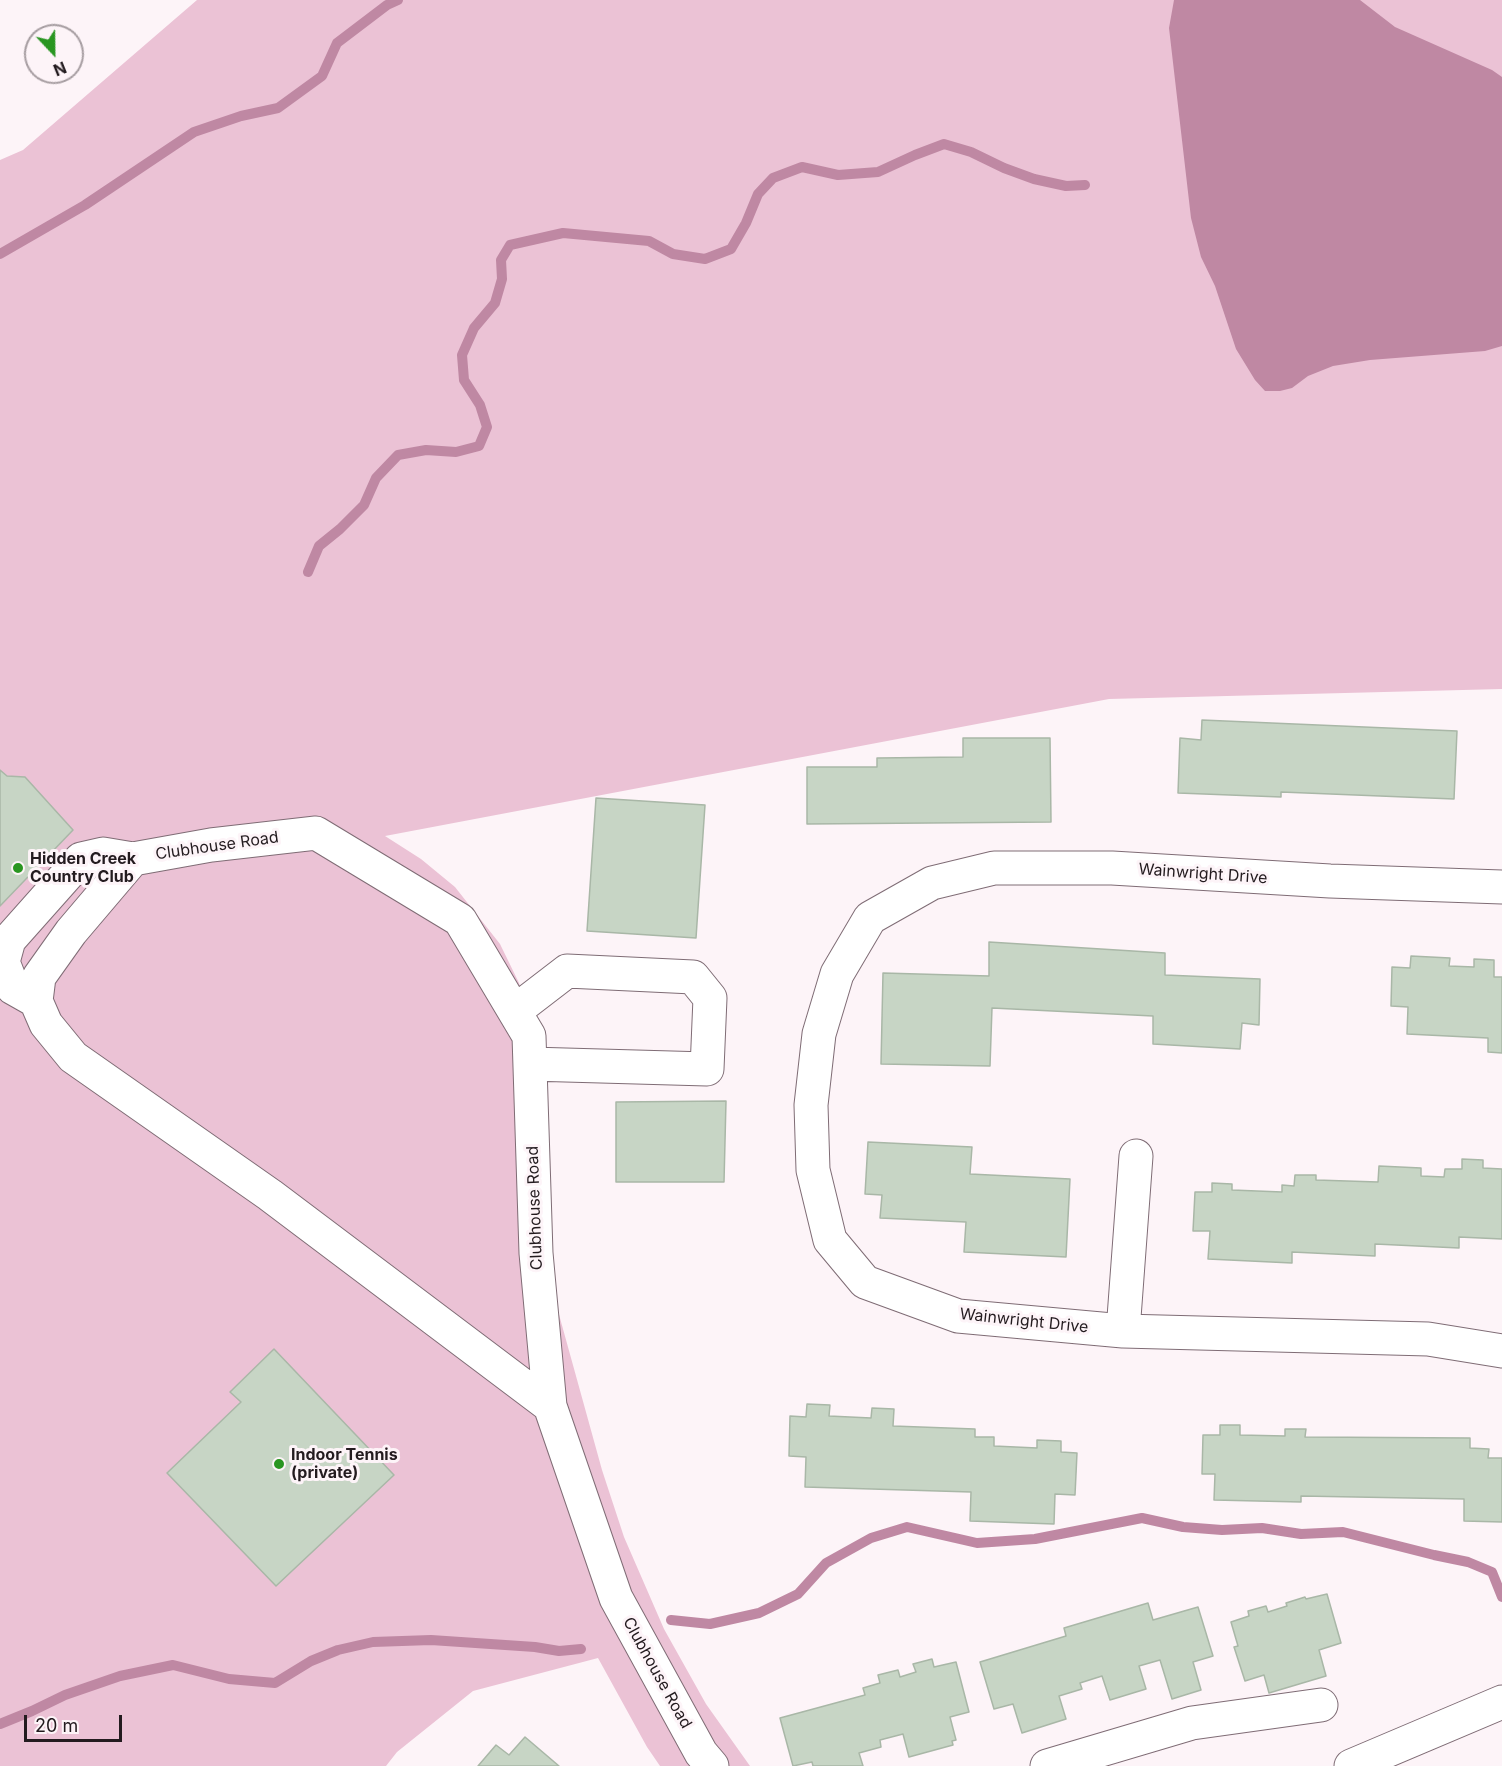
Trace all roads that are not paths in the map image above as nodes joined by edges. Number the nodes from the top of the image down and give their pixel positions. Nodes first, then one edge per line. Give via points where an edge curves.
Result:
1 (133, 859) junction
2 (1502, 887) edge
3 (36, 1001) junction
4 (515, 1011) junction
5 (530, 1064) junction
6 (1136, 1156) dead end
7 (1123, 1331) junction
8 (1502, 1352) edge
9 (550, 1406) junction
10 (1502, 1702) edge
11 (1321, 1706) dead end
12 (712, 1766) edge
13 (1047, 1766) edge
14 (1351, 1766) edge

1 - 3 street, Clubhouse Road via 71,932 39,977
1 - 3 street via 103,854 81,859 9,940 3,962 13,988
1 - 4 street, Clubhouse Road via 316,833 460,920
2 - 7 street, Wainwright Drive via 1112,868 994,868 932,883 870,918 837,974 819,1035 811,1094 813,1170 830,1240 865,1282 958,1316
3 - 9 street via 46,1024 73,1057 270,1195
4 - 5 street, Clubhouse Road via 529,1036
4 - 5 street via 567,971 693,977 710,998 707,1069
5 - 9 street, Clubhouse Road via 536,1253
6 - 7 street
7 - 8 street, Wainwright Drive via 1428,1338
9 - 12 street, Clubhouse Road via 616,1598 701,1753
10 - 14 street
11 - 13 street via 1192,1723

